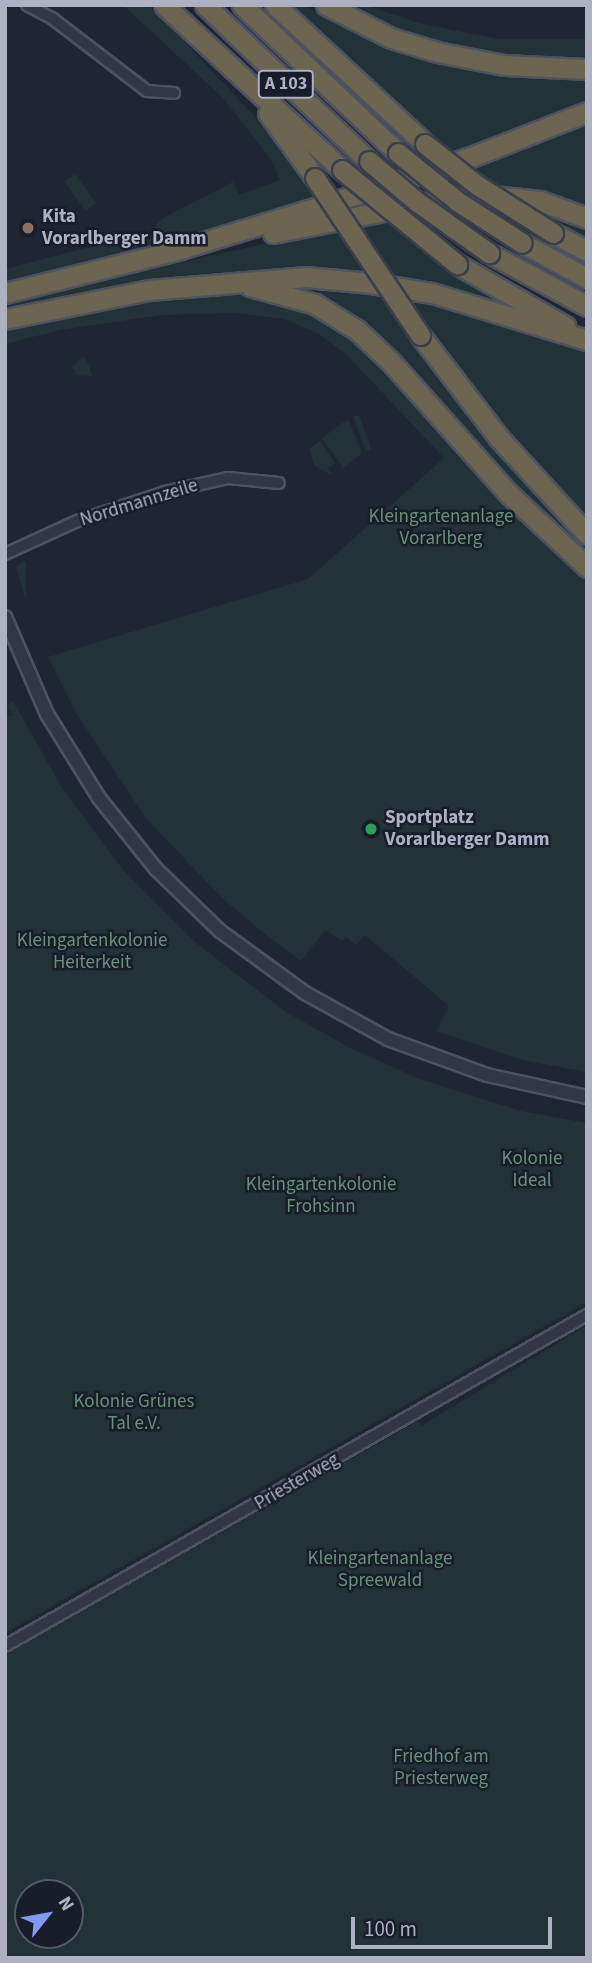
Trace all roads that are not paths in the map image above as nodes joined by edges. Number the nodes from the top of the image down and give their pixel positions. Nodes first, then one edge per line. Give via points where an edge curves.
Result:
1 (27, 5) edge
2 (164, 5) edge
3 (205, 5) edge
4 (242, 5) edge
5 (275, 5) edge
6 (326, 5) edge
7 (587, 68) edge
8 (249, 86) junction
9 (174, 93) dead end
10 (587, 112) edge
11 (587, 218) edge
12 (180, 249) junction
13 (587, 251) edge
14 (587, 278) edge
15 (239, 283) junction
16 (5, 293) edge
17 (587, 306) edge
18 (5, 320) edge
19 (582, 338) edge
20 (279, 482) dead end
21 (587, 534) edge
22 (5, 554) edge
23 (587, 567) edge
24 (5, 617) edge
25 (587, 1097) edge
26 (587, 1315) edge
27 (5, 1646) edge

1 - 9 street via 53,19 148,91
2 - 8 highway
3 - 17 highway, A 103, bridge via 416,201 489,253
4 - 14 highway, A 103, bridge via 398,153 457,201
5 - 13 highway, bridge via 425,144 487,192
6 - 7 highway via 391,38 437,52 503,65
8 - 19 highway, bridge via 457,264
8 - 21 highway, bridge via 419,335 499,438
10 - 12 highway via 385,186
11 - 12 highway via 526,198 470,196 302,226 207,250
12 - 16 highway
15 - 18 highway via 111,296
15 - 19 highway via 285,277 382,284 432,293
15 - 23 highway via 304,300 357,330 509,494
20 - 22 street, Nordmannzeile via 229,478 165,492 77,521
24 - 25 street via 47,714 99,799 156,869 220,932 305,993 388,1038 487,1075
26 - 27 street, Priesterweg

